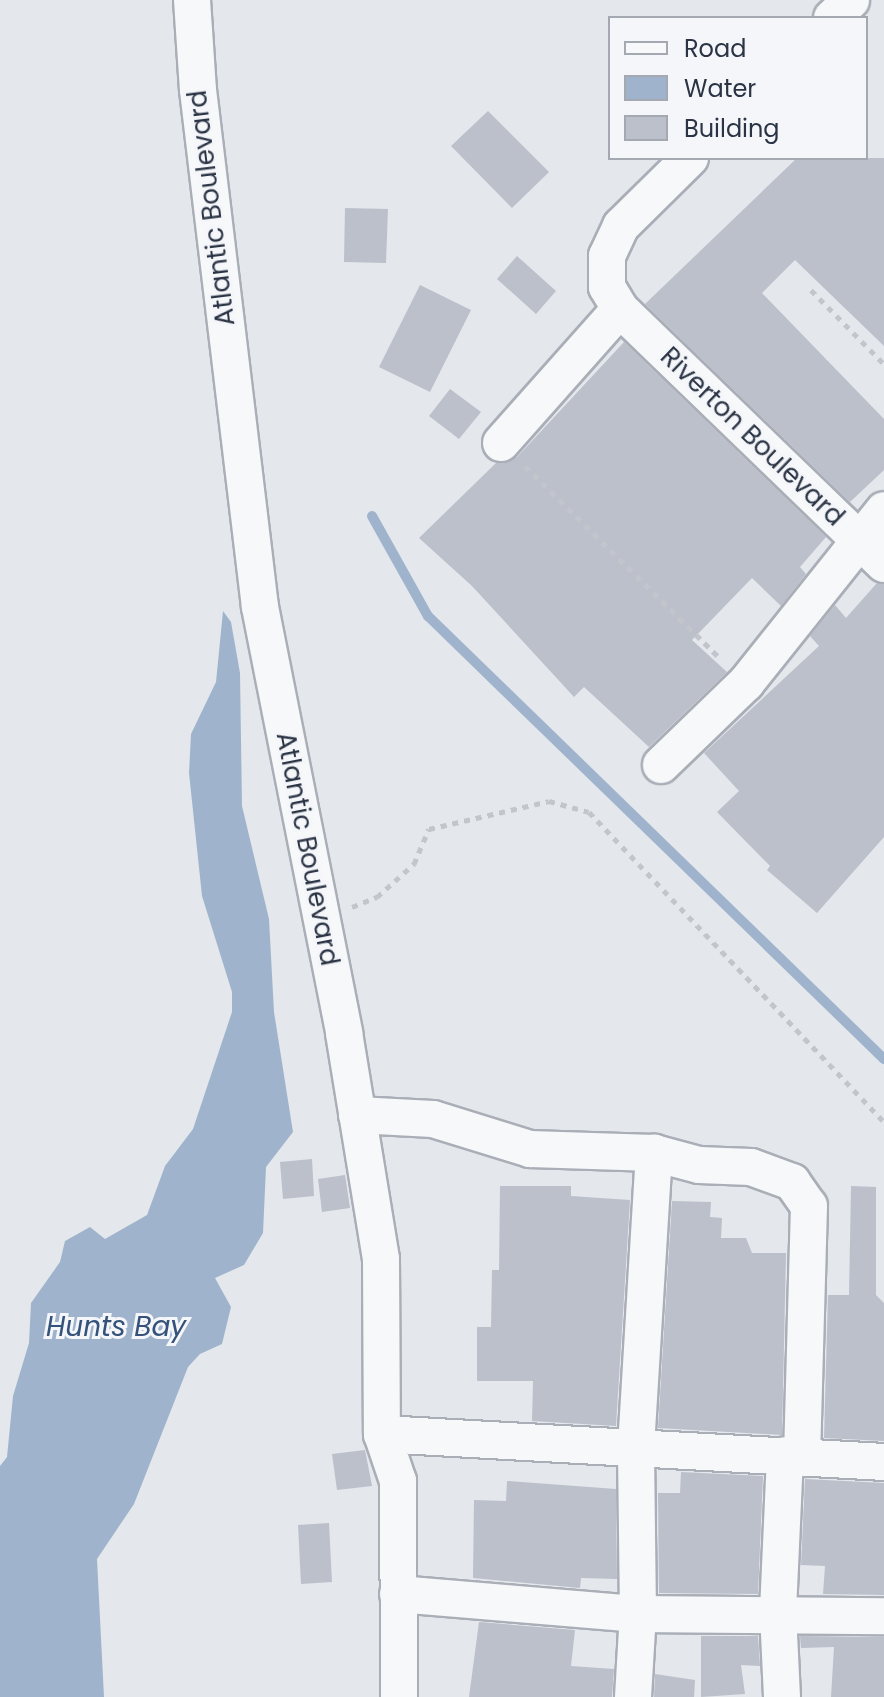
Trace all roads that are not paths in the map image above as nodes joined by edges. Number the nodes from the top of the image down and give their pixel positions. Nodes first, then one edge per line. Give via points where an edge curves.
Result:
1 (192, 0) edge
2 (851, 0) edge
3 (834, 16) edge
4 (688, 160) edge
5 (620, 309) junction
6 (501, 443) road end
7 (884, 510) edge
8 (857, 538) junction
9 (884, 564) edge
10 (661, 765) dead end
11 (357, 1115) junction
12 (654, 1153) junction
13 (382, 1434) junction
14 (636, 1447) junction
15 (794, 1456) junction
16 (884, 1462) edge
17 (398, 1594) junction
18 (778, 1611) junction
19 (638, 1614) junction
20 (884, 1616) edge
21 (399, 1697) edge
22 (633, 1697) edge
23 (782, 1697) edge

1 - 11 street, Atlantic Boulevard via 198,90 260,607
2 - 3 street
4 - 5 street via 621,226 612,246 607,287
5 - 6 street
5 - 8 street, Riverton Boulevard
7 - 8 street
8 - 9 street, Riverton Boulevard
8 - 10 street via 746,683
11 - 12 street via 433,1119 530,1149
11 - 13 street, Atlantic Boulevard via 381,1259
12 - 14 street
12 - 15 street via 699,1165 751,1167 792,1182 809,1206
13 - 14 street
13 - 17 street, Atlantic Boulevard via 398,1481
14 - 15 street
14 - 19 street
15 - 16 street
15 - 18 street
17 - 19 street
17 - 21 street, Atlantic Boulevard
18 - 19 street
18 - 20 street
18 - 23 street
19 - 22 street

